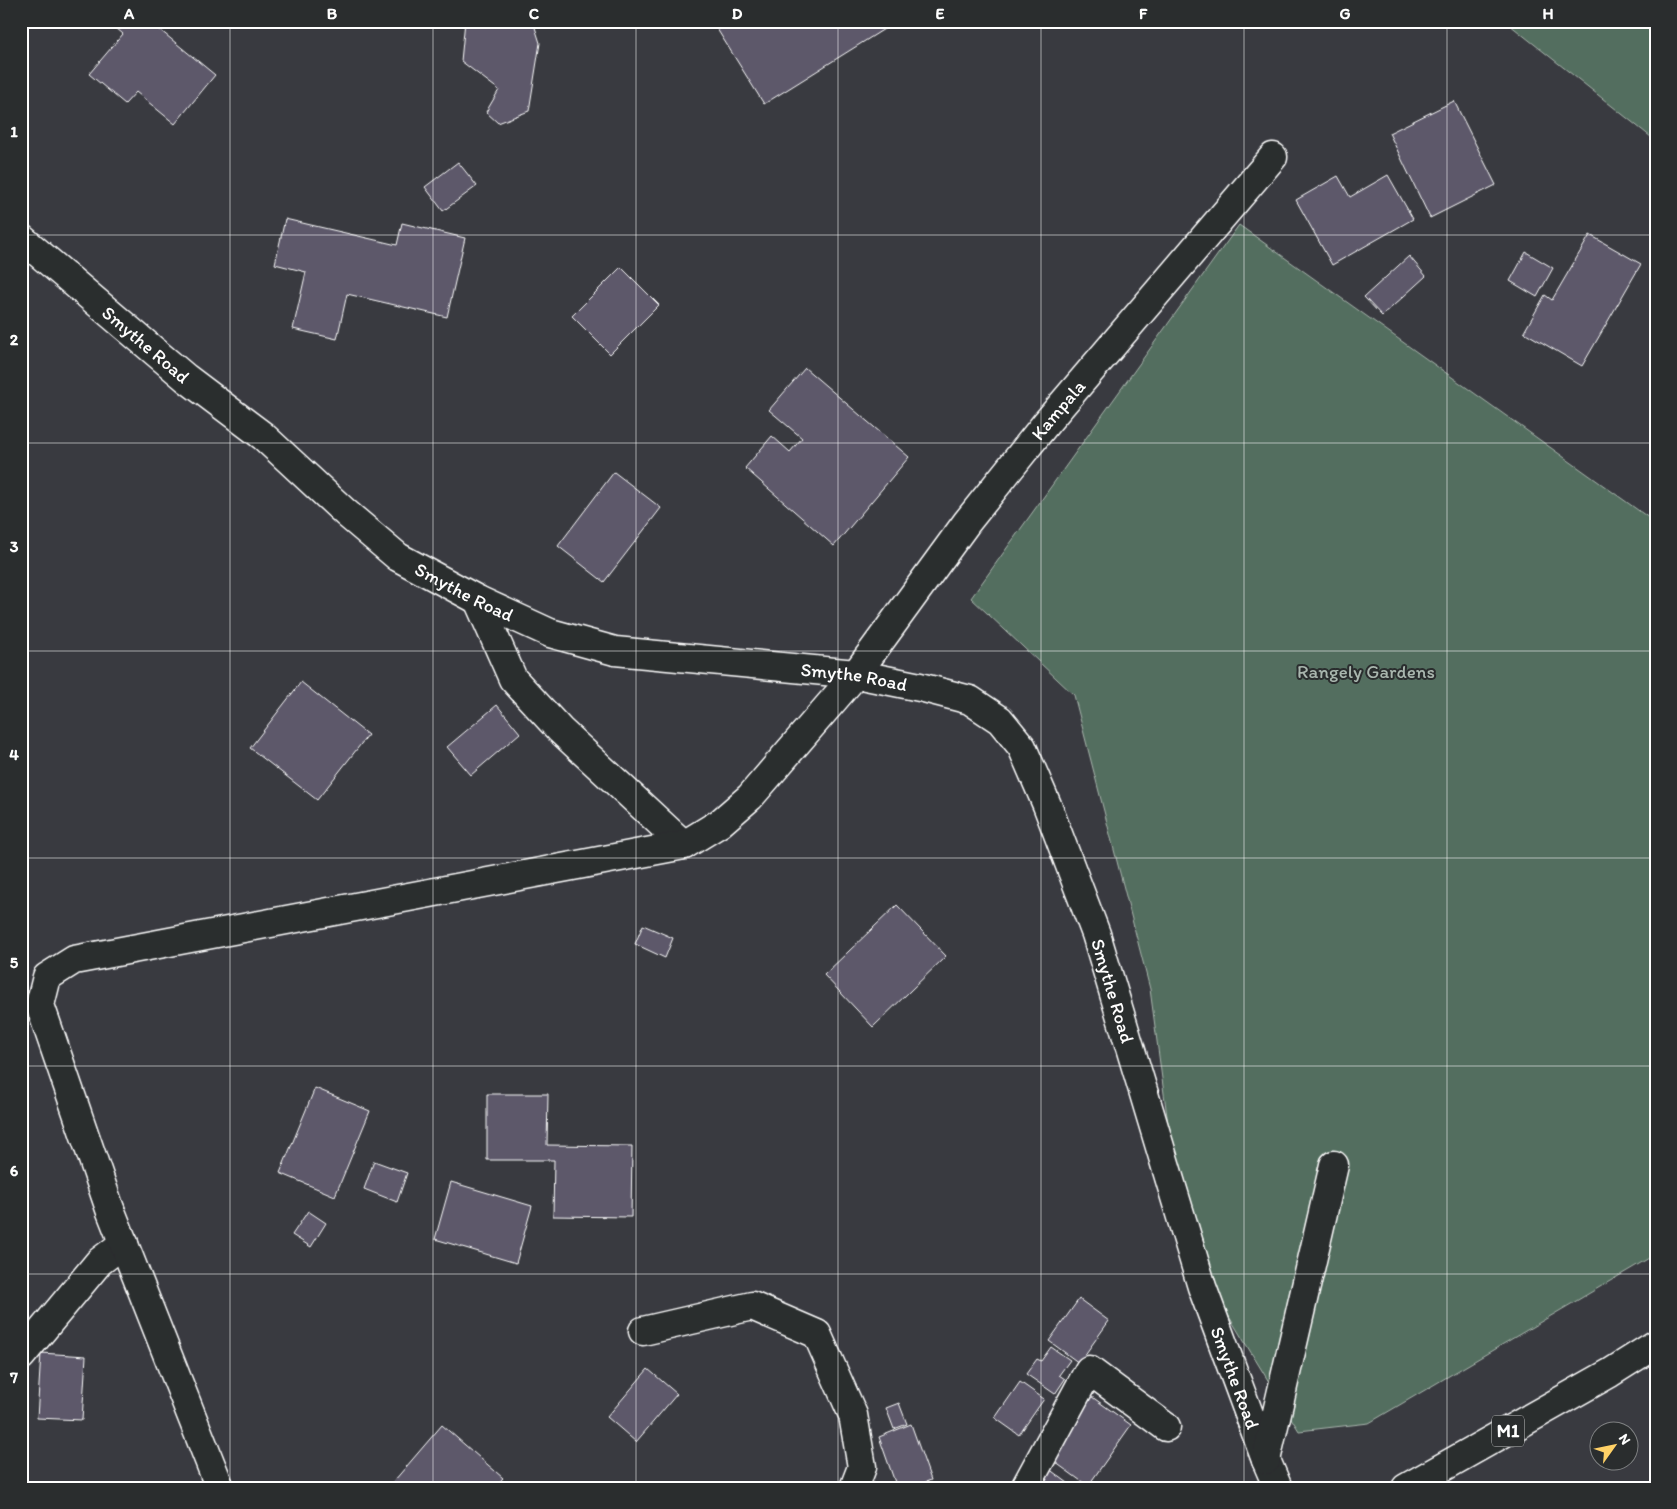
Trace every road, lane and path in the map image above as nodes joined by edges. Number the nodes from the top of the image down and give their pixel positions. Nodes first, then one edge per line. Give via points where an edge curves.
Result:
1 (1273, 157) dead end
2 (21, 238) edge
3 (478, 600) junction
4 (856, 674) junction
5 (684, 845) junction
6 (1334, 1165) dead end
7 (124, 1244) junction
8 (643, 1331) dead end
9 (1656, 1344) edge
10 (21, 1356) edge
11 (1166, 1427) dead end
12 (1266, 1460) junction
13 (220, 1488) edge
14 (854, 1488) edge
15 (1025, 1488) edge
16 (1278, 1488) edge
17 (1406, 1488) edge

1 - 4 main road, Kampala via 1046,422
2 - 3 main road, Smythe Road via 186,378 263,436 398,557
3 - 4 main road, Smythe Road via 550,633 616,651
3 - 5 main road via 513,679 560,730
4 - 5 main road, Kampala via 750,797 720,823
4 - 12 main road, Smythe Road via 970,700 1000,720 1022,746 1096,934 1202,1287
5 - 7 main road via 74,960 47,977 40,1005
6 - 12 main road
7 - 10 main road via 99,1262
7 - 13 main road
8 - 14 main road via 752,1306 817,1334 853,1415 862,1467
9 - 17 main road, M1
11 - 15 main road via 1089,1370
12 - 16 main road, Smythe Road

